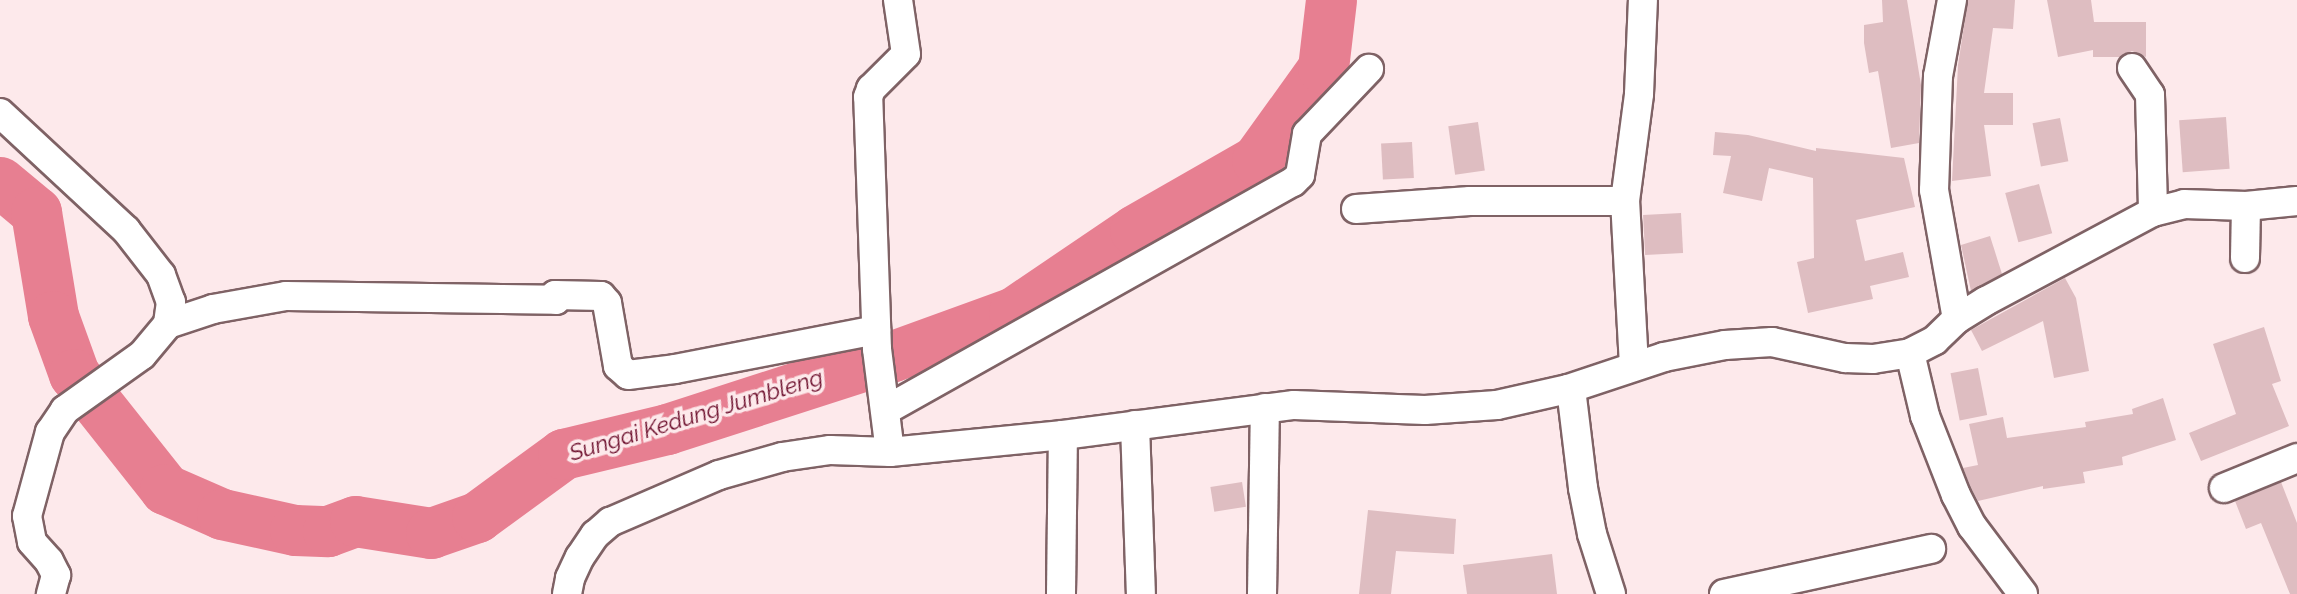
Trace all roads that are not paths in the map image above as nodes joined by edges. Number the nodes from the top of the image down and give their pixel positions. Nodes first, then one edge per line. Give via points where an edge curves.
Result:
1 (898, 0) edge
2 (1643, 0) edge
3 (1952, 0) edge
4 (2132, 68) dead end
5 (1369, 69) dead end
6 (0, 113) edge
7 (1625, 201) junction
8 (2297, 201) edge
9 (2246, 206) junction
10 (1356, 209) dead end
11 (2153, 212) junction
12 (2245, 258) dead end
13 (1957, 319) junction
14 (168, 324) junction
15 (877, 340) junction
16 (1910, 354) junction
17 (1634, 366) junction
18 (1568, 389) junction
19 (885, 404) junction
20 (1265, 408) junction
21 (1135, 425) junction
22 (1063, 435) junction
23 (890, 452) junction
24 (2297, 458) edge
25 (2224, 488) dead end
26 (1931, 549) dead end
27 (51, 594) edge
28 (567, 594) edge
29 (1061, 594) edge
30 (1140, 594) edge
31 (1262, 594) edge
32 (1611, 594) edge
33 (1724, 594) edge
34 (2023, 594) edge

1 - 15 street via 906,54 868,97
2 - 7 street via 1639,94
3 - 13 street via 1938,76 1934,190
4 - 11 street via 2150,95
5 - 19 street via 1307,134 1300,175 1293,182
6 - 14 street via 145,252 161,275 171,302
7 - 10 street via 1470,201
7 - 17 street
8 - 9 street
9 - 11 street via 2183,204
9 - 12 street
11 - 13 street
13 - 16 street
14 - 15 street via 212,309 286,296 556,300 555,295 601,296 607,303 618,366 628,375
14 - 27 street via 142,355 65,410 50,432 27,516 32,542 56,575
15 - 19 street
16 - 17 street via 1845,358 1759,342 1690,351
16 - 34 street via 1925,416 1956,495 1972,526
17 - 18 street
18 - 20 street via 1465,408
18 - 32 street via 1592,534
19 - 23 street
20 - 21 street
20 - 31 street
21 - 22 street
21 - 30 street
22 - 23 street
22 - 29 street
23 - 28 street via 830,450 782,457 719,475 649,503 610,522 595,535 570,578
24 - 25 street
26 - 33 street

